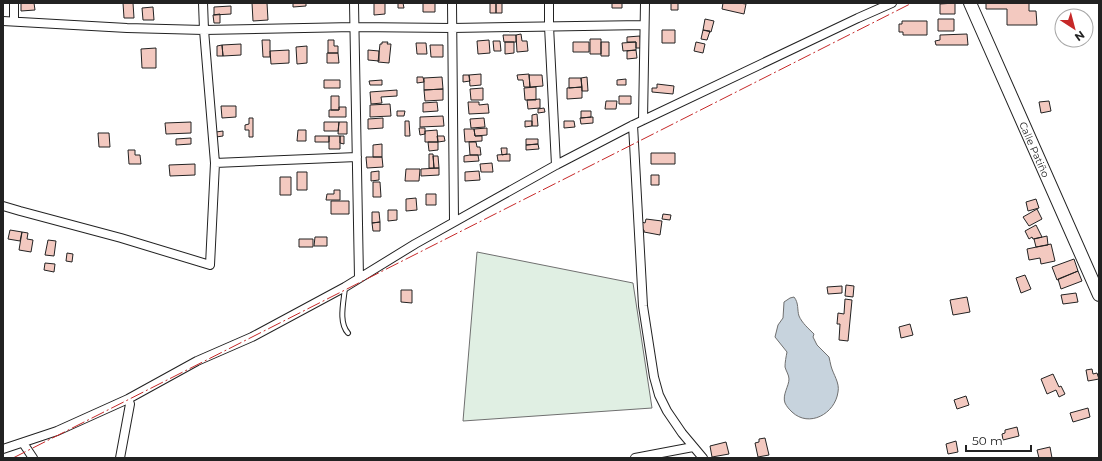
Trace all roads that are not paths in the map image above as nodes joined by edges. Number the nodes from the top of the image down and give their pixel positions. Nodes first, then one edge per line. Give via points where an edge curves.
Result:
1 (14, 3) edge
2 (203, 3) edge
3 (354, 3) edge
4 (452, 3) edge
5 (549, 3) edge
6 (645, 3) edge
7 (892, 3) edge
8 (970, 3) edge
9 (3, 21) edge
10 (14, 21) junction
11 (644, 25) junction
12 (549, 26) junction
13 (354, 27) junction
14 (452, 28) junction
15 (204, 30) junction
16 (643, 120) junction
17 (633, 125) junction
18 (357, 157) junction
19 (216, 163) junction
20 (556, 165) junction
21 (3, 206) edge
22 (454, 222) junction
23 (359, 278) junction
24 (345, 287) junction
25 (1099, 295) edge
26 (348, 333) dead end
27 (128, 399) junction
28 (23, 443) junction
29 (693, 447) junction
30 (3, 449) edge
31 (33, 458) edge
32 (120, 458) edge
33 (635, 458) edge
34 (703, 458) edge

1 - 10 street
2 - 15 street
3 - 13 street
4 - 14 street
5 - 12 street
6 - 11 street
7 - 16 street
8 - 25 main road, Calle Patiño
9 - 10 street
10 - 15 street
11 - 12 street
11 - 16 street
12 - 14 street
12 - 20 street
13 - 14 street
13 - 15 street
13 - 18 street
14 - 22 street
15 - 19 street
16 - 17 street
17 - 20 street
17 - 29 street via 643,306 654,377 667,411
18 - 19 street
18 - 23 street
19 - 21 street via 210,265
20 - 22 street
22 - 23 street
23 - 24 street
24 - 26 lane via 342,320
24 - 27 street via 252,337 197,361
27 - 28 street via 57,431
27 - 32 street via 130,404
28 - 30 street
28 - 31 street
29 - 33 street
29 - 34 street

